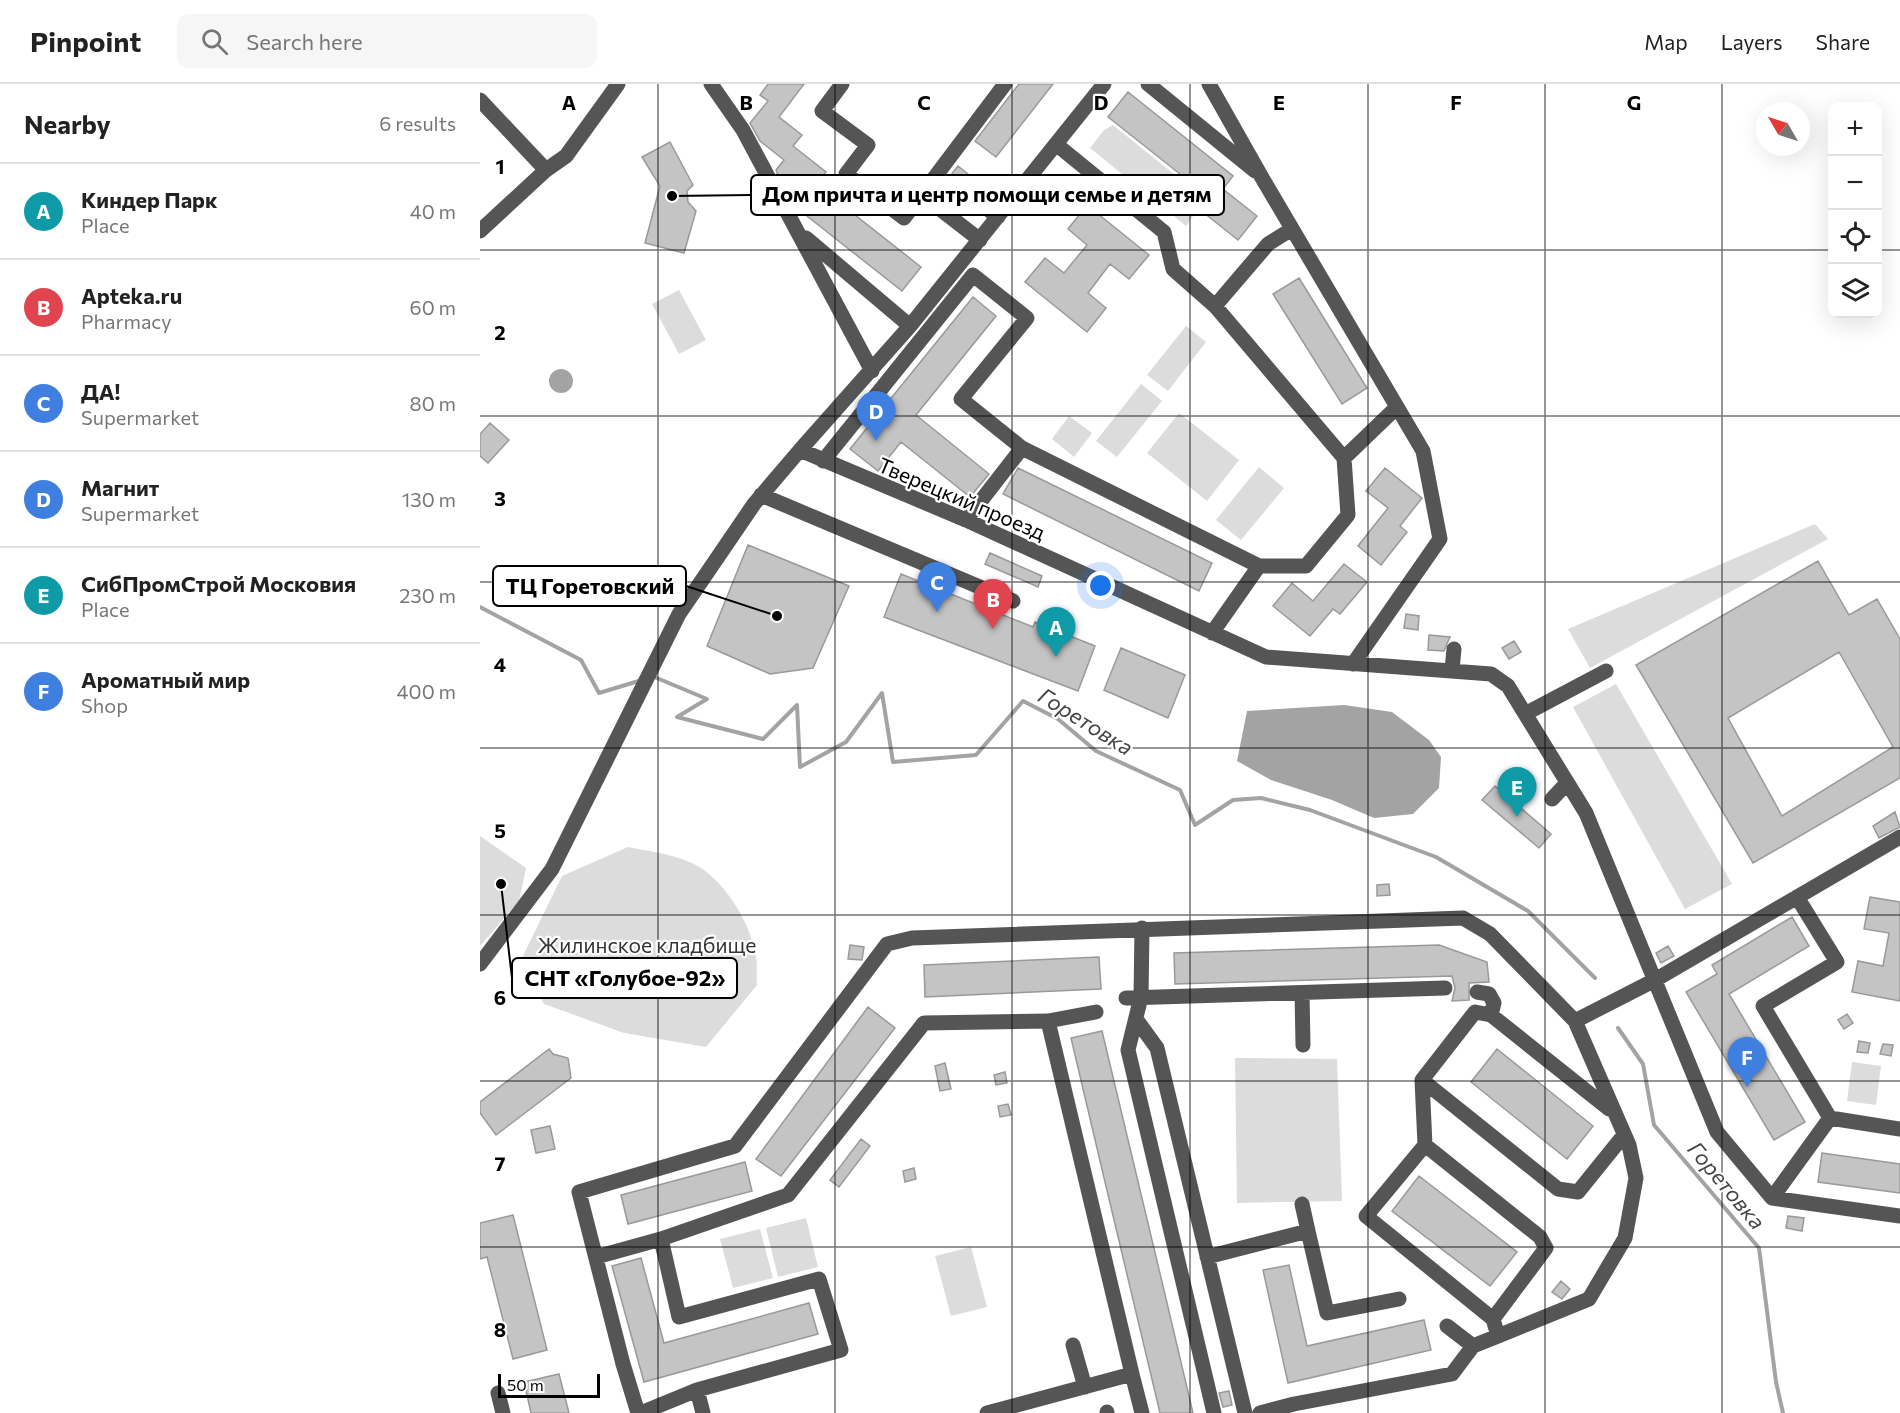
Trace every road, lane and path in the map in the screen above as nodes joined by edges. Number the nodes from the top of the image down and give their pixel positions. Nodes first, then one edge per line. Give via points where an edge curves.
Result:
1 (618, 84) edge
2 (842, 84) edge
3 (1005, 84) edge
4 (1104, 84) edge
5 (1148, 84) edge
6 (1209, 84) edge
7 (718, 87) edge
8 (480, 100) edge
9 (1057, 145) junction
10 (546, 170) junction
11 (1261, 176) junction
12 (922, 195) junction
13 (975, 198) dead end
14 (998, 217) junction
15 (1292, 229) junction
16 (480, 231) edge
17 (799, 232) junction
18 (980, 240) junction
19 (1215, 306) junction
20 (910, 326) junction
21 (872, 371) junction
22 (1397, 407) junction
23 (1022, 448) junction
24 (800, 450) junction
25 (1344, 458) junction
26 (823, 461) junction
27 (761, 495) junction
28 (966, 520) junction
29 (1259, 566) junction
30 (1013, 601) dead end
31 (1212, 633) junction
32 (1454, 649) dead end
33 (1353, 664) junction
34 (1452, 670) junction
35 (1606, 670) dead end
36 (1525, 714) junction
37 (1568, 783) junction
38 (1552, 799) dead end
39 (1900, 837) edge
40 (1797, 897) junction
41 (1142, 928) junction
42 (480, 964) edge
43 (1655, 980) junction
44 (1445, 988) dead end
45 (1477, 992) dead end
46 (1302, 993) junction
47 (1134, 998) junction
48 (1096, 1012) dead end
49 (1491, 1015) junction
50 (1136, 1019) junction
51 (1048, 1021) junction
52 (1575, 1022) junction
53 (1303, 1045) dead end
54 (1422, 1080) junction
55 (1612, 1110) junction
56 (1830, 1118) junction
57 (1900, 1129) edge
58 (1624, 1135) junction
59 (1425, 1145) junction
60 (1772, 1198) junction
61 (1302, 1203) dead end
62 (1900, 1216) edge
63 (1308, 1231) junction
64 (661, 1239) junction
65 (596, 1257) junction
66 (1207, 1257) junction
67 (1399, 1299) dead end
68 (1493, 1319) junction
69 (1447, 1326) dead end
70 (1498, 1336) junction
71 (1073, 1345) dead end
72 (1473, 1346) junction
73 (1132, 1374) junction
74 (1084, 1387) junction
75 (697, 1390) junction
76 (498, 1393) dead end
77 (1295, 1408) edge
78 (503, 1413) edge
79 (640, 1413) edge
80 (703, 1413) edge
81 (987, 1413) edge
82 (1142, 1413) edge
83 (1214, 1413) edge
84 (1245, 1413) edge
85 (1260, 1413) edge

1 - 10 lane via 566,156
2 - 12 lane via 822,111 868,145 846,174 904,218
3 - 12 lane
4 - 9 lane
5 - 11 lane
6 - 11 lane
7 - 17 lane
8 - 10 lane
9 - 14 lane
9 - 19 lane via 1164,232 1173,270
10 - 16 lane
11 - 15 lane
12 - 18 lane
13 - 14 lane
14 - 18 lane
15 - 19 lane via 1268,244
15 - 22 lane
17 - 20 lane
17 - 21 lane
18 - 20 lane
19 - 25 lane
20 - 21 lane
21 - 24 lane
22 - 25 lane
22 - 33 lane via 1423,451 1440,539
23 - 26 lane via 961,399 1027,318 973,275
23 - 28 lane
23 - 29 lane
24 - 26 lane, Тверецкий проезд
24 - 27 lane
25 - 29 lane via 1348,515 1306,566
26 - 28 lane, Тверецкий проезд
27 - 30 lane
27 - 42 lane via 680,614 552,869
28 - 31 lane, Тверецкий проезд
29 - 31 lane
31 - 33 lane, Тверецкий проезд via 1266,657
32 - 34 lane
33 - 34 lane, Тверецкий проезд
34 - 36 lane, Тверецкий проезд via 1491,674 1508,686
35 - 36 lane
36 - 37 lane, Тверецкий проезд
37 - 38 lane
37 - 43 lane, Тверецкий проезд via 1586,813
39 - 40 lane
40 - 43 lane
40 - 56 lane via 1837,962 1763,1006
41 - 47 lane
41 - 52 lane via 1462,918 1490,934
41 - 65 lane via 912,938 887,944 735,1146 579,1192
43 - 52 lane
43 - 60 lane, Тверецкий проезд via 1717,1132
44 - 46 lane
45 - 49 lane via 1489,994 1494,1004
46 - 47 lane
46 - 53 lane
47 - 50 lane
48 - 51 lane
49 - 54 lane via 1475,1012
49 - 55 lane
50 - 66 lane via 1157,1048
50 - 83 lane via 1128,1050
51 - 64 lane via 924,1023 788,1195
51 - 73 lane
52 - 55 lane
54 - 58 lane via 1558,1189 1578,1192
54 - 59 lane
55 - 58 lane
56 - 57 lane
56 - 60 lane
58 - 70 lane via 1636,1178 1625,1238 1589,1299
59 - 68 lane via 1540,1238 1546,1248
59 - 68 lane via 1366,1216
60 - 62 lane
61 - 63 lane
63 - 66 lane
63 - 67 lane via 1326,1312
64 - 65 lane
64 - 75 lane via 679,1317 819,1279 841,1350
65 - 79 lane via 623,1364
66 - 84 lane
68 - 70 lane
69 - 72 lane
70 - 72 lane
71 - 74 lane
72 - 77 lane via 1452,1374
73 - 74 lane
73 - 82 lane
74 - 81 lane
75 - 79 lane
75 - 80 lane
76 - 78 lane
77 - 85 lane

